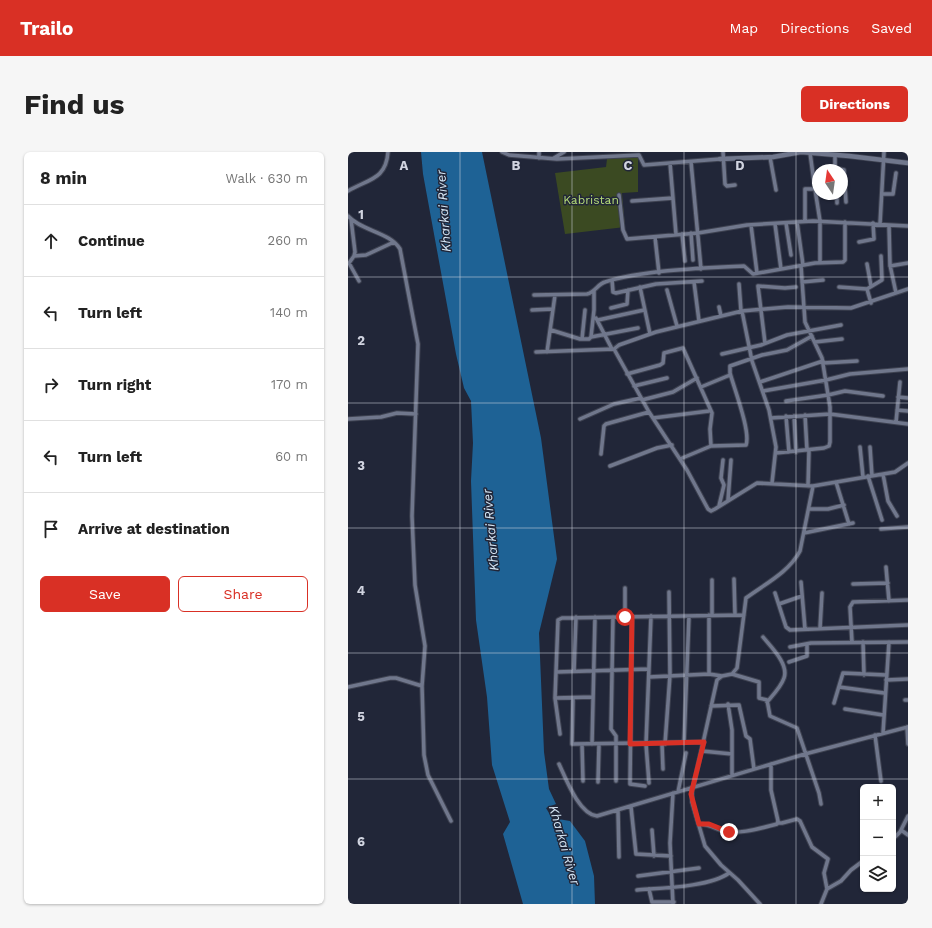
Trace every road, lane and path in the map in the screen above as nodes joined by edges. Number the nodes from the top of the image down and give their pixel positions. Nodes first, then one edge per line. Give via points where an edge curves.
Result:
1 (388, 152) edge
2 (502, 152) edge
3 (539, 152) edge
4 (564, 152) edge
5 (723, 152) edge
6 (884, 152) edge
7 (795, 153) edge
8 (810, 153) edge
9 (849, 154) edge
10 (835, 155) junction
11 (539, 158) junction
12 (770, 158) junction
13 (553, 159) junction
14 (721, 159) junction
15 (884, 159) junction
16 (691, 162) junction
17 (908, 163) edge
18 (670, 164) junction
19 (835, 164) edge
20 (812, 167) edge
21 (896, 173) dead end
22 (734, 185) dead end
23 (812, 189) edge
24 (776, 190) dead end
25 (348, 191) edge
26 (882, 194) junction
27 (620, 195) dead end
28 (673, 198) junction
29 (817, 200) edge
30 (632, 201) dead end
31 (350, 217) edge
32 (805, 221) junction
33 (820, 221) junction
34 (797, 222) junction
35 (845, 222) junction
36 (786, 223) junction
37 (873, 223) junction
38 (775, 224) junction
39 (880, 224) junction
40 (751, 225) junction
41 (889, 226) junction
42 (908, 226) edge
43 (691, 233) junction
44 (698, 233) junction
45 (676, 234) junction
46 (682, 234) junction
47 (655, 237) junction
48 (394, 242) junction
49 (859, 242) dead end
50 (791, 255) dead end
51 (354, 256) junction
52 (881, 256) dead end
53 (693, 260) dead end
54 (685, 261) dead end
55 (820, 263) junction
56 (908, 263) edge
57 (867, 264) dead end
58 (802, 265) junction
59 (890, 266) junction
60 (701, 269) junction
61 (781, 269) junction
62 (659, 273) junction
63 (757, 273) junction
64 (359, 280) dead end
65 (612, 280) junction
66 (823, 280) dead end
67 (702, 281) dead end
68 (694, 282) junction
69 (802, 282) junction
70 (739, 284) dead end
71 (871, 286) junction
72 (640, 287) junction
73 (796, 287) dead end
74 (839, 288) dead end
75 (867, 289) junction
76 (908, 289) edge
77 (628, 290) junction
78 (666, 290) dead end
79 (594, 291) junction
80 (896, 293) junction
81 (534, 295) dead end
82 (555, 295) junction
83 (871, 303) junction
84 (803, 307) junction
85 (612, 308) dead end
86 (719, 308) dead end
87 (760, 308) junction
88 (554, 309) junction
89 (532, 310) dead end
90 (586, 310) dead end
91 (644, 310) junction
92 (742, 311) junction
93 (594, 316) junction
94 (721, 316) junction
95 (598, 320) junction
96 (699, 320) junction
97 (841, 325) dead end
98 (677, 326) junction
99 (638, 328) dead end
100 (551, 330) junction
101 (809, 330) junction
102 (605, 334) junction
103 (650, 334) junction
104 (812, 336) junction
105 (591, 337) junction
106 (842, 338) dead end
107 (582, 339) junction
108 (815, 342) junction
109 (765, 343) junction
110 (749, 348) junction
111 (613, 349) junction
112 (536, 352) dead end
113 (547, 352) junction
114 (722, 354) dead end
115 (751, 359) junction
116 (857, 361) dead end
117 (823, 362) junction
118 (908, 369) edge
119 (627, 374) junction
120 (730, 375) junction
121 (667, 378) dead end
122 (697, 378) junction
123 (826, 380) junction
124 (760, 382) junction
125 (900, 382) dead end
126 (634, 386) junction
127 (701, 387) junction
128 (763, 391) junction
129 (828, 395) junction
130 (883, 396) dead end
131 (898, 397) junction
132 (908, 398) edge
133 (642, 399) junction
134 (786, 401) dead end
135 (897, 410) junction
136 (710, 411) junction
137 (908, 411) edge
138 (649, 412) junction
139 (416, 414) junction
140 (830, 414) junction
141 (805, 415) junction
142 (786, 416) junction
143 (794, 416) junction
144 (654, 418) junction
145 (771, 418) junction
146 (348, 419) edge
147 (580, 419) dead end
148 (896, 422) junction
149 (908, 424) edge
150 (672, 445) junction
151 (711, 446) junction
152 (870, 446) dead end
153 (860, 447) dead end
154 (808, 450) junction
155 (776, 452) junction
156 (789, 452) junction
157 (796, 452) junction
158 (601, 454) dead end
159 (680, 459) junction
160 (723, 460) dead end
161 (731, 460) dead end
162 (908, 463) edge
163 (610, 466) dead end
164 (883, 474) junction
165 (870, 476) junction
166 (863, 477) junction
167 (836, 482) junction
168 (772, 483) junction
169 (808, 486) junction
170 (813, 486) junction
171 (728, 500) junction
172 (844, 505) junction
173 (720, 506) junction
174 (809, 509) junction
175 (896, 516) dead end
176 (882, 520) dead end
177 (908, 527) edge
178 (881, 529) dead end
179 (804, 533) junction
180 (886, 567) dead end
181 (734, 579) dead end
182 (712, 580) dead end
183 (801, 582) dead end
184 (888, 583) junction
185 (852, 584) dead end
186 (625, 588) dead end
187 (669, 592) dead end
188 (775, 593) dead end
189 (822, 593) dead end
190 (802, 596) junction
191 (908, 600) edge
192 (890, 601) junction
193 (779, 604) junction
194 (711, 615) junction
195 (735, 615) junction
196 (744, 615) junction
197 (632, 616) junction
198 (651, 616) junction
199 (669, 616) junction
200 (689, 616) junction
201 (576, 617) junction
202 (595, 617) junction
203 (613, 617) junction
204 (625, 617) junction
205 (908, 625) edge
206 (820, 628) junction
207 (852, 628) junction
208 (805, 629) junction
209 (763, 637) dead end
210 (852, 642) junction
211 (863, 642) junction
212 (889, 642) junction
213 (908, 642) edge
214 (807, 644) junction
215 (790, 646) dead end
216 (789, 662) dead end
217 (612, 669) junction
218 (631, 669) junction
219 (649, 669) junction
220 (593, 670) junction
221 (574, 671) junction
222 (556, 672) junction
223 (708, 674) junction
224 (732, 674) junction
225 (864, 674) junction
226 (670, 675) junction
227 (688, 675) junction
228 (886, 675) junction
229 (722, 676) junction
230 (649, 677) junction
231 (908, 679) edge
232 (886, 680) junction
233 (422, 686) junction
234 (348, 687) edge
235 (839, 687) junction
236 (884, 693) junction
237 (593, 697) junction
238 (555, 698) junction
239 (573, 698) junction
240 (767, 702) junction
241 (834, 703) dead end
242 (728, 704) junction
243 (711, 706) junction
244 (845, 709) dead end
245 (883, 715) junction
246 (908, 727) edge
247 (882, 733) junction
248 (560, 734) dead end
249 (875, 735) junction
250 (704, 742) junction
251 (684, 743) junction
252 (582, 744) junction
253 (592, 744) junction
254 (599, 744) junction
255 (615, 744) junction
256 (630, 744) junction
257 (646, 744) junction
258 (663, 744) junction
259 (908, 744) edge
260 (702, 751) junction
261 (686, 753) dead end
262 (732, 754) junction
263 (806, 754) junction
264 (559, 764) dead end
265 (772, 764) junction
266 (663, 769) dead end
267 (754, 769) junction
268 (732, 775) junction
269 (583, 781) dead end
270 (616, 781) dead end
271 (881, 781) dead end
272 (598, 782) dead end
273 (649, 783) dead end
274 (645, 786) dead end
275 (692, 788) junction
276 (678, 792) junction
277 (673, 793) junction
278 (821, 804) dead end
279 (631, 807) junction
280 (618, 811) junction
281 (908, 816) edge
282 (451, 821) dead end
283 (778, 823) junction
284 (699, 824) junction
285 (652, 830) dead end
286 (901, 830) junction
287 (908, 835) edge
288 (896, 836) edge
289 (654, 856) junction
290 (671, 856) junction
291 (619, 857) dead end
292 (860, 864) edge
293 (699, 868) dead end
294 (672, 871) junction
295 (729, 873) junction
296 (638, 876) dead end
297 (673, 886) junction
298 (649, 889) junction
299 (827, 889) junction
300 (637, 890) dead end
301 (674, 903) edge
302 (760, 904) edge
303 (821, 904) edge

1 - 25 street via 387,164 381,173
2 - 11 street
3 - 11 street
4 - 13 street
5 - 14 street
6 - 15 street
7 - 8 street
7 - 12 street
8 - 10 street
8 - 20 street
9 - 10 street
9 - 15 street via 868,159
10 - 19 street
11 - 13 street
12 - 14 street
12 - 24 street
13 - 18 street via 638,155 641,156 644,165
14 - 16 street
14 - 22 street via 726,185
15 - 17 street
15 - 26 street
16 - 18 street
16 - 44 street
18 - 28 street
21 - 26 street via 893,194
23 - 32 street via 805,189
26 - 39 street
27 - 47 street via 625,238
28 - 30 street
28 - 45 street
29 - 33 street
31 - 48 street
31 - 51 street
32 - 33 street
32 - 34 street
33 - 35 street
33 - 55 street
34 - 36 street
34 - 58 street
35 - 37 street
35 - 55 street via 844,261
36 - 38 street
36 - 50 street
37 - 39 street
37 - 49 street via 874,239
38 - 40 street
38 - 61 street
39 - 41 street
40 - 44 street
40 - 63 street
41 - 42 street
41 - 59 street
43 - 44 street
43 - 46 street
43 - 53 street
44 - 60 street
45 - 46 street
45 - 47 street
46 - 54 street
47 - 62 street
48 - 51 street via 366,255
48 - 139 street via 400,249 418,338
51 - 64 street via 349,263
52 - 71 street via 882,280
55 - 58 street
56 - 59 street
57 - 71 street
58 - 61 street
58 - 69 street
59 - 80 street
60 - 62 street
60 - 63 street via 744,266 750,273
61 - 63 street
62 - 65 street
65 - 77 street via 614,292
65 - 79 street via 602,283
66 - 69 street
67 - 68 street
68 - 72 street
68 - 96 street
69 - 84 street
70 - 92 street
71 - 75 street
72 - 77 street
72 - 91 street
73 - 87 street via 758,286
74 - 75 street
75 - 83 street
76 - 80 street
77 - 85 street via 627,304
78 - 98 street
79 - 82 street via 588,294
79 - 93 street
80 - 83 street
81 - 82 street
82 - 88 street
83 - 84 street via 843,309
84 - 87 street
84 - 101 street
86 - 94 street
87 - 92 street
87 - 109 street
88 - 89 street
88 - 100 street
90 - 107 street
91 - 95 street
91 - 103 street
92 - 94 street
92 - 110 street
93 - 95 street
93 - 105 street
94 - 96 street
95 - 102 street
96 - 98 street
97 - 101 street
98 - 103 street
99 - 102 street
100 - 107 street
100 - 113 street
101 - 104 street
101 - 109 street
102 - 105 street
102 - 111 street
103 - 111 street
104 - 108 street
104 - 115 street via 787,350
105 - 107 street
106 - 108 street
108 - 117 street
109 - 110 street
110 - 114 street
110 - 115 street
111 - 113 street
111 - 119 street
112 - 113 street
115 - 120 street via 730,366
115 - 124 street
116 - 117 street
117 - 123 street
117 - 124 street
118 - 123 street via 850,374
119 - 122 street via 660,365 664,353 683,348
119 - 126 street
120 - 127 street
120 - 151 street via 743,416 747,442 742,446
121 - 126 street
122 - 127 street
122 - 133 street via 673,392
123 - 128 street
123 - 129 street
124 - 128 street
125 - 131 street
126 - 133 street
127 - 136 street
128 - 145 street
129 - 130 street via 848,391
129 - 134 street
129 - 140 street
131 - 132 street
131 - 135 street
133 - 138 street
133 - 147 street via 614,404
135 - 137 street
135 - 148 street
136 - 144 street
136 - 151 street
138 - 144 street
138 - 158 street via 605,425
139 - 146 street
139 - 233 street via 412,516 415,585 425,646
140 - 141 street
140 - 148 street
140 - 154 street via 830,444 824,448
141 - 143 street
141 - 154 street
142 - 143 street
142 - 145 street
142 - 156 street
143 - 157 street
144 - 150 street
145 - 155 street
148 - 149 street
150 - 159 street
150 - 163 street
151 - 159 street
152 - 165 street
153 - 166 street
154 - 157 street
154 - 169 street
155 - 156 street
155 - 168 street
156 - 157 street
159 - 173 street via 708,509 711,511
160 - 173 street via 721,478 724,485
161 - 171 street
162 - 164 street via 899,470
164 - 165 street
164 - 175 street via 888,501
165 - 166 street
165 - 176 street
166 - 167 street
167 - 170 street
167 - 172 street
168 - 169 street
168 - 171 street via 756,483
169 - 170 street
170 - 174 street
171 - 173 street
172 - 174 street
172 - 179 street via 851,523
174 - 179 street
177 - 178 street
179 - 196 street via 796,560 746,598
180 - 184 street
181 - 195 street
182 - 194 street
183 - 190 street
184 - 185 street
184 - 192 street
186 - 204 street
187 - 199 street
188 - 193 street
189 - 206 street
190 - 193 street
190 - 208 street
191 - 192 street
192 - 207 street via 852,602
193 - 208 street via 788,629
194 - 195 street
194 - 200 street
194 - 223 street
195 - 196 street
196 - 224 street via 737,668
197 - 198 street
197 - 204 street
197 - 218 street
198 - 199 street
198 - 219 street
199 - 200 street
199 - 226 street
200 - 227 street
201 - 202 street
201 - 221 street
201 - 222 street via 558,620
202 - 203 street
202 - 220 street
203 - 204 street
203 - 217 street
205 - 207 street
206 - 207 street
206 - 208 street
207 - 210 street
209 - 240 street via 776,653 784,673 783,680
210 - 211 street
210 - 214 street
211 - 212 street
211 - 225 street
212 - 213 street
212 - 228 street
214 - 215 street
214 - 216 street via 807,656
217 - 218 street
217 - 220 street
217 - 255 street via 611,730 616,736
218 - 219 street
218 - 256 street
219 - 230 street
220 - 221 street
220 - 237 street
221 - 222 street
222 - 238 street
223 - 227 street
223 - 229 street
224 - 229 street
224 - 240 street via 759,682 758,698
225 - 228 street
225 - 235 street via 843,673
226 - 227 street
226 - 230 street
226 - 258 street
227 - 251 street
228 - 232 street
229 - 243 street via 717,680
230 - 257 street
231 - 232 street
232 - 236 street
233 - 234 street via 396,678
233 - 282 street via 424,762
235 - 236 street
235 - 241 street
236 - 245 street
237 - 239 street
237 - 253 street
238 - 239 street
238 - 248 street
239 - 252 street via 572,744
240 - 263 street via 772,717 796,726
242 - 243 street
242 - 262 street
242 - 267 street via 738,704 741,707 746,736 750,740
243 - 250 street
244 - 245 street
245 - 247 street
246 - 247 street
246 - 259 street
247 - 249 street
249 - 263 street
249 - 271 street
250 - 251 street
250 - 260 street
251 - 258 street
252 - 253 street
252 - 269 street
253 - 254 street
254 - 255 street
254 - 272 street
255 - 256 street
255 - 270 street
256 - 257 street
256 - 274 street via 630,784
257 - 258 street
257 - 273 street
258 - 266 street
260 - 262 street
260 - 275 street
261 - 276 street
262 - 268 street
263 - 265 street
263 - 278 street
264 - 280 street via 577,799 589,813 597,816
265 - 267 street
265 - 283 street via 771,790
267 - 268 street
268 - 275 street
275 - 276 street
275 - 284 street via 692,802
276 - 277 street
277 - 279 street
277 - 290 street
279 - 280 street
279 - 289 street via 635,852 637,855
280 - 291 street
281 - 286 street
283 - 284 street via 734,832 723,831 709,824
283 - 299 street via 798,819 800,821 812,847 828,859 824,873
284 - 295 street via 706,846
285 - 289 street
286 - 287 street
286 - 288 street
289 - 290 street
290 - 294 street
292 - 299 street via 841,881
293 - 294 street
294 - 296 street
294 - 297 street
295 - 297 street via 702,884
295 - 302 street
297 - 298 street
297 - 301 street
298 - 300 street
298 - 301 street via 652,902
299 - 303 street

